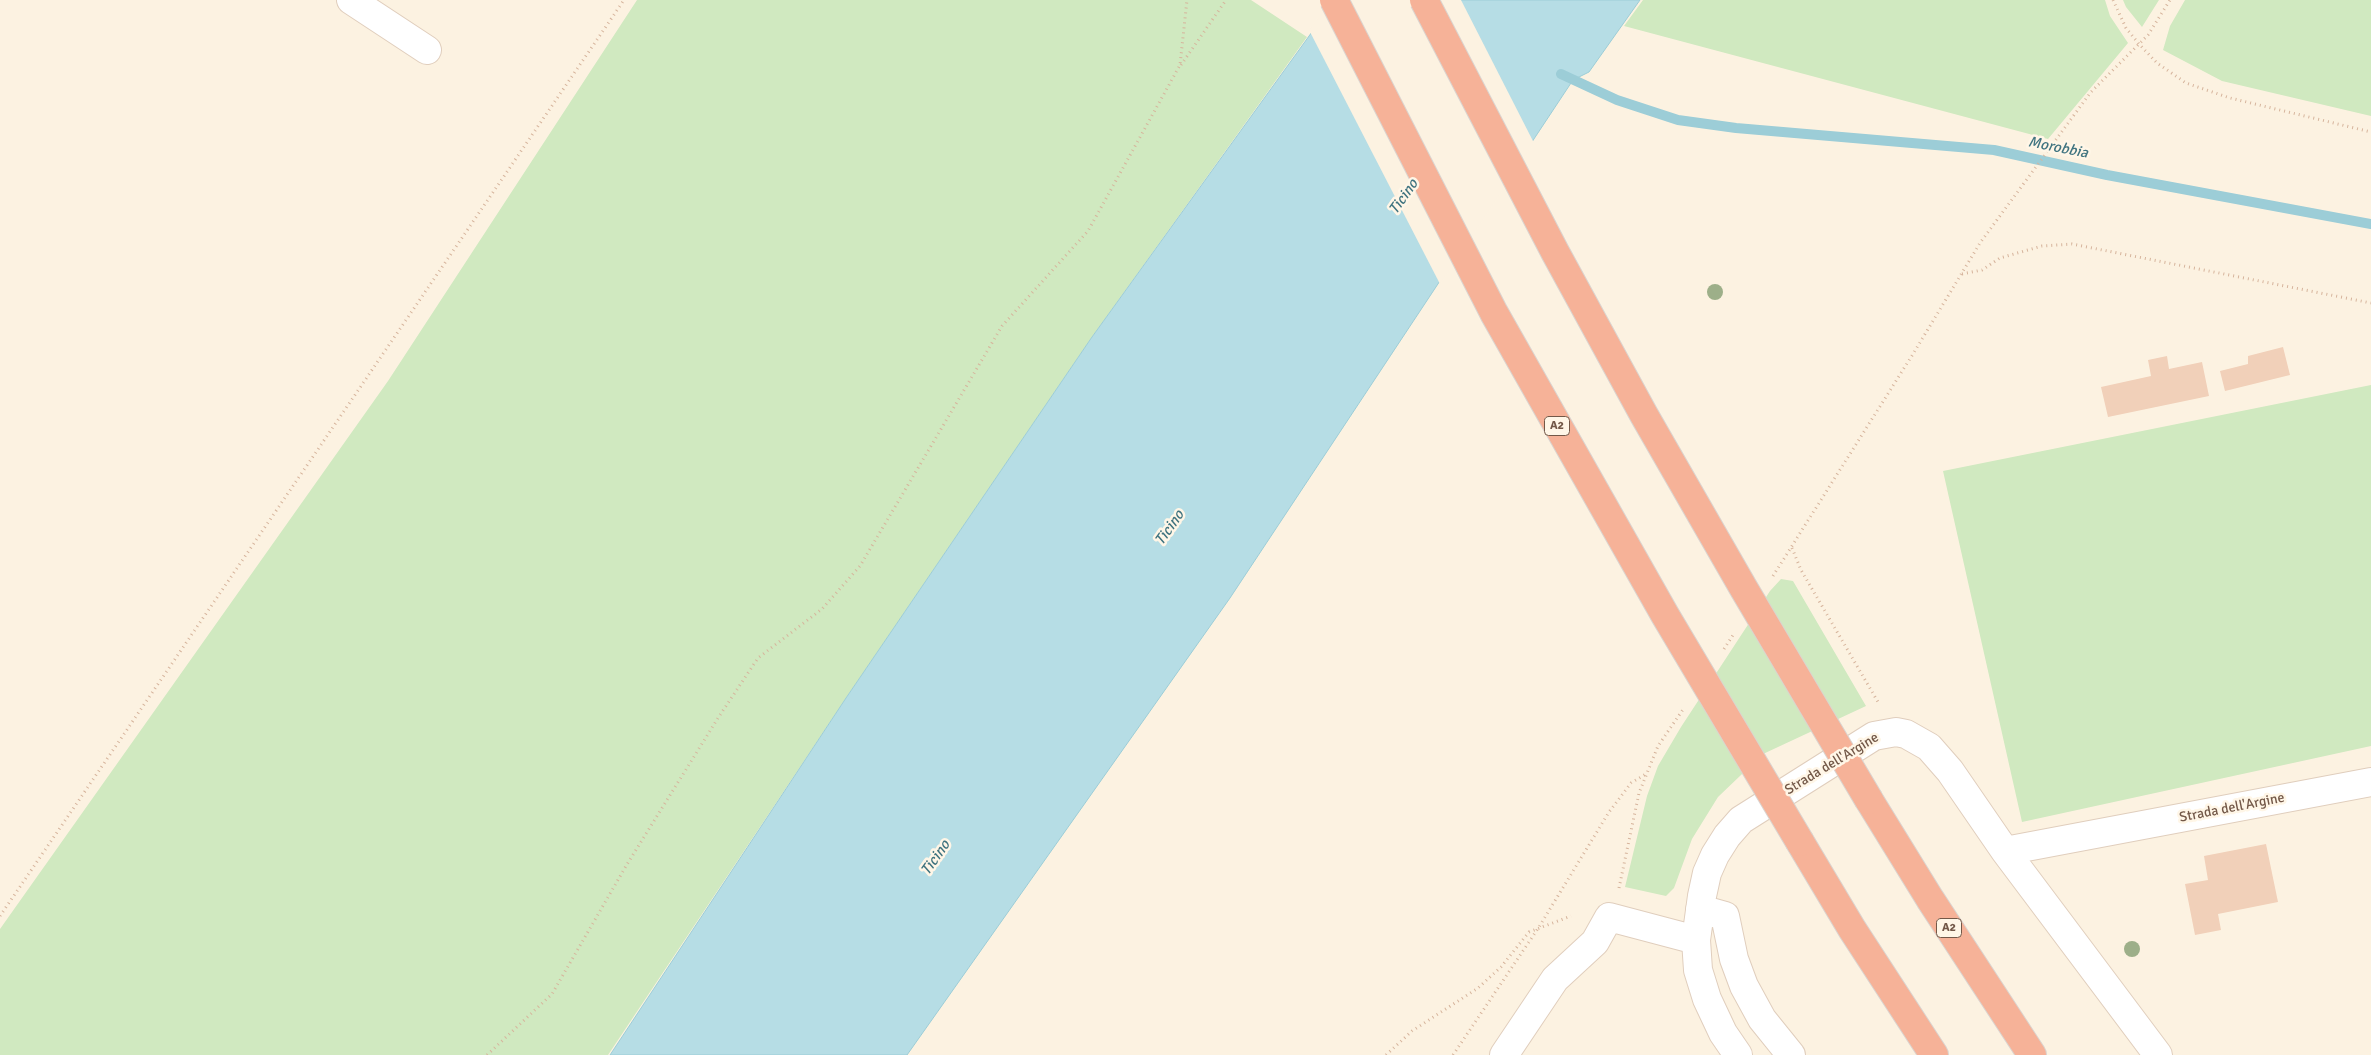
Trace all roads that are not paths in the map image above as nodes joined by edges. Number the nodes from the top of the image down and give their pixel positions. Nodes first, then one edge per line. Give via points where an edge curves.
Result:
1 (352, 0) edge
2 (1334, 0) edge
3 (1424, 0) edge
4 (427, 50) dead end
5 (2371, 782) edge
6 (2005, 851) junction
7 (1700, 909) junction
8 (1696, 940) junction
9 (1504, 1055) edge
10 (1738, 1055) edge
11 (1791, 1055) edge
12 (1934, 1055) edge
13 (2032, 1055) edge
14 (2158, 1055) edge

1 - 4 street
2 - 12 highway, A2, bridge via 1504,330 1664,615 1852,929
3 - 13 highway, A2, bridge via 1555,252 1744,589 1930,899
5 - 6 street, Strada dell'Argine
6 - 7 street, Strada dell'Argine via 1950,771 1929,747 1906,734 1896,732 1874,736 1741,820 1715,855 1707,873
6 - 14 street, Strada dell'Argine
7 - 8 street, Strada dell'Argine
7 - 11 street via 1726,916 1734,959 1744,986 1762,1019
8 - 9 street via 1609,917 1595,942 1555,978
8 - 10 street, Strada dell'Argine via 1698,970 1707,999

